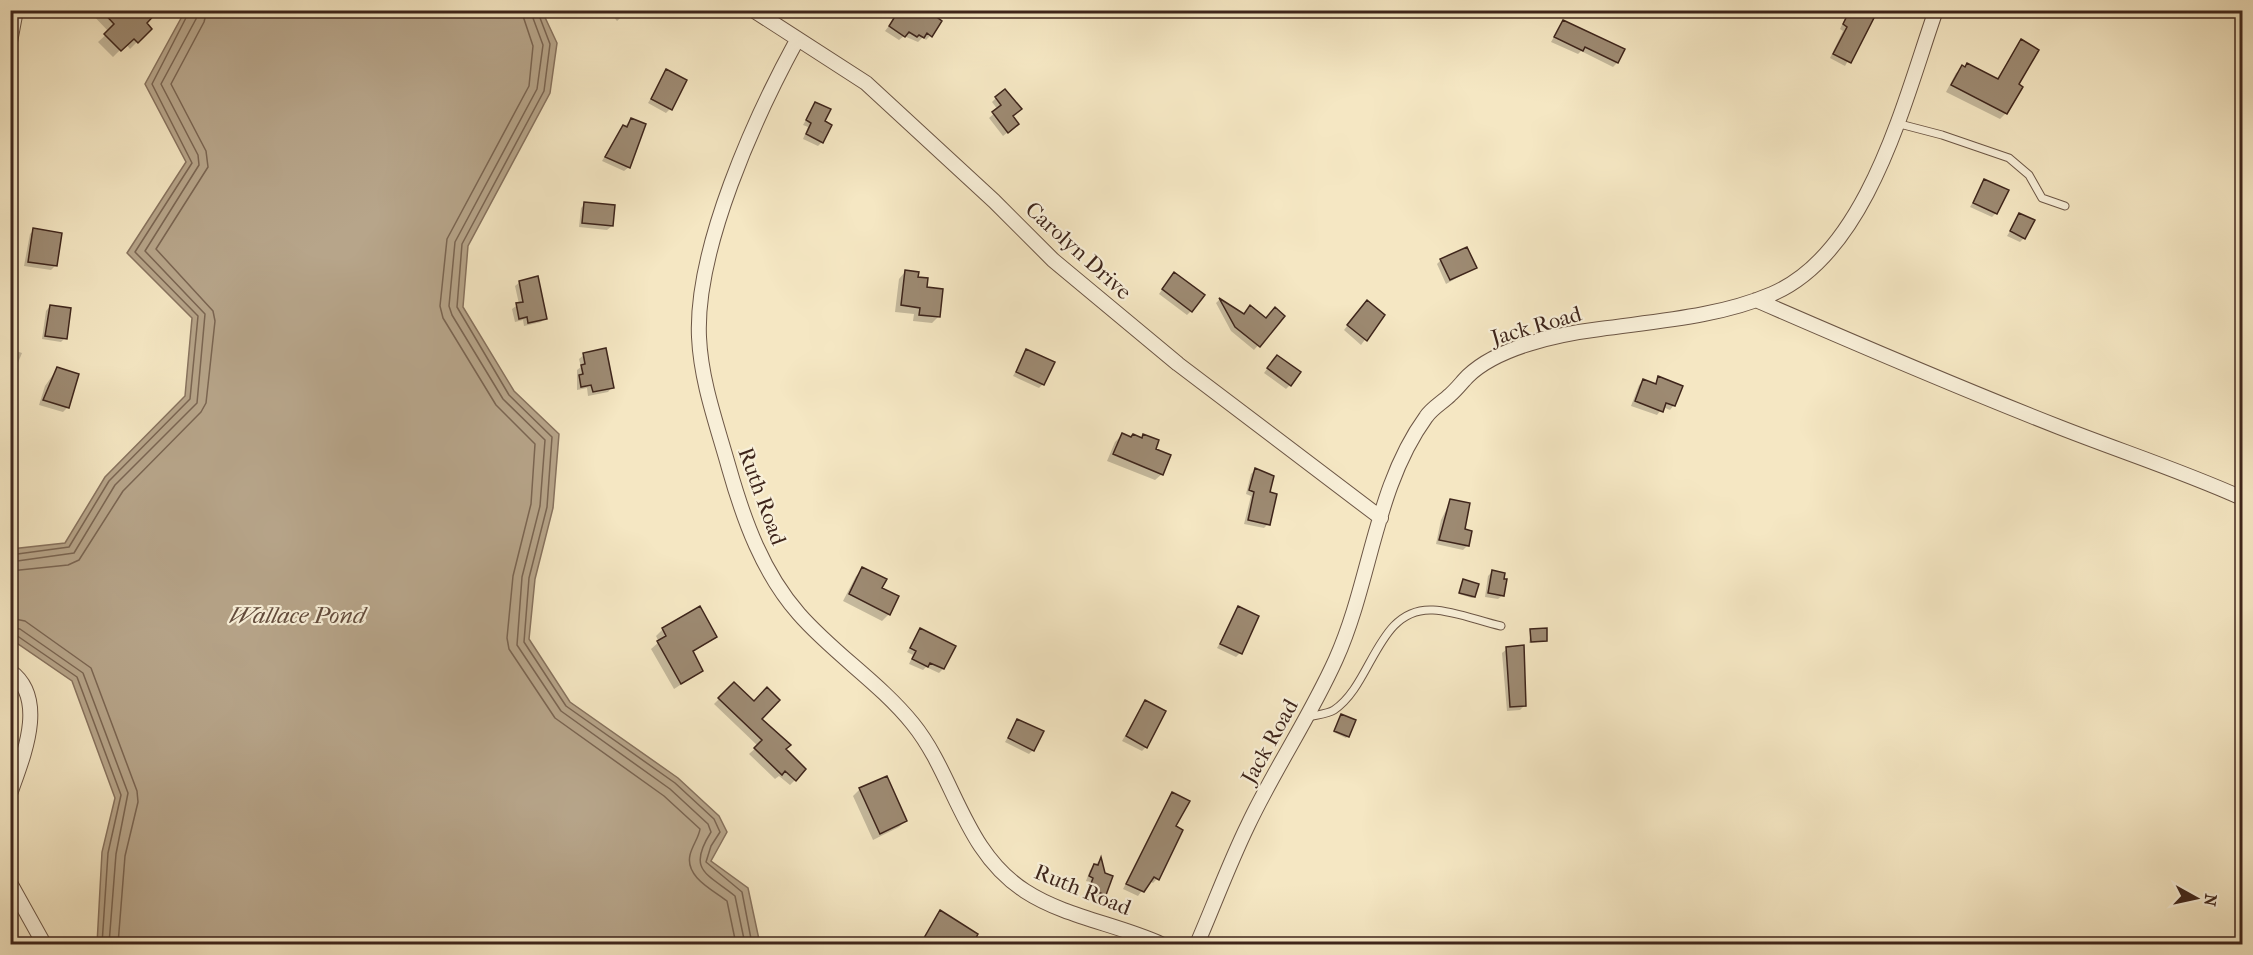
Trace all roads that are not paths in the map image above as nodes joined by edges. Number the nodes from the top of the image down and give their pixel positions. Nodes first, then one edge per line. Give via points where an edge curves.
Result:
1 (16, 10) edge
2 (753, 10) edge
3 (1936, 10) edge
4 (797, 40) junction
5 (10, 42) edge
6 (1896, 123) junction
7 (2065, 206) dead end
8 (1756, 300) junction
9 (2242, 498) edge
10 (1381, 518) junction
11 (1501, 626) dead end
12 (10, 671) edge
13 (1308, 717) junction
14 (10, 794) edge
15 (10, 883) edge
16 (44, 945) edge
17 (1161, 945) edge
18 (1197, 945) edge

1 - 5 street
2 - 4 street, Carolyn Drive
3 - 6 street, Jack Road
4 - 10 street, Carolyn Drive via 866,83 1053,260 1178,364
4 - 17 street, Ruth Road via 745,151 701,281 699,337 706,388 750,536 799,614 912,723 932,751 958,810 1003,873 1025,891
6 - 7 lane via 2008,158 2029,175 2042,198
6 - 8 street, Jack Road via 1876,174 1836,245 1804,275
8 - 9 street via 1932,377 2117,450 2181,470
8 - 10 street, Jack Road via 1685,317 1593,330 1491,358 1428,414 1402,458
10 - 13 street, Jack Road via 1337,656
11 - 13 lane via 1433,610 1410,613 1390,629 1357,687 1333,711
12 - 14 street via 26,692 30,715 28,738
13 - 18 street, Jack Road via 1248,825
15 - 16 street

